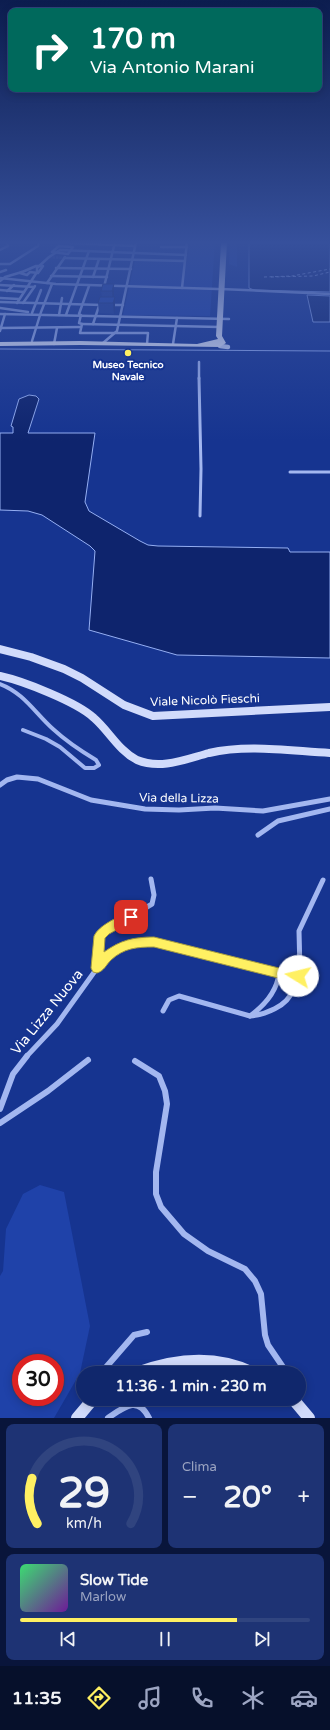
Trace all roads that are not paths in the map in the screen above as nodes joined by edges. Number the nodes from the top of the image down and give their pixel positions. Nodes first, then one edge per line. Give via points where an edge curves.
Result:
1 (1, 308) edge
2 (34, 308) edge
3 (42, 308) edge
4 (60, 308) edge
5 (68, 308) edge
6 (81, 308) edge
7 (98, 308) edge
8 (121, 308) edge
9 (220, 308) edge
10 (13, 310) joint
11 (33, 313) junction
12 (41, 313) junction
13 (0, 314) edge
14 (5, 314) junction
15 (59, 314) junction
16 (66, 315) junction
17 (81, 315) junction
18 (96, 316) junction
19 (120, 317) junction
20 (150, 317) junction
21 (177, 318) junction
22 (220, 319) junction
23 (229, 319) dead end
24 (82, 324) junction
25 (93, 324) junction
26 (118, 324) junction
27 (149, 325) junction
28 (175, 326) junction
29 (35, 327) junction
30 (220, 327) junction
31 (57, 328) junction
32 (81, 328) junction
33 (0, 329) edge
34 (148, 334) junction
35 (112, 335) junction
36 (32, 341) dead end
37 (54, 344) junction
38 (84, 344) junction
39 (101, 344) junction
40 (112, 344) junction
41 (147, 344) junction
42 (174, 344) junction
43 (0, 345) edge
44 (199, 362) dead end
45 (290, 472) dead end
46 (330, 472) edge
47 (200, 516) dead end
48 (0, 649) edge
49 (0, 676) edge
50 (0, 684) edge
51 (330, 707) edge
52 (22, 730) dead end
53 (330, 753) edge
54 (0, 785) edge
55 (330, 799) edge
56 (330, 809) edge
57 (258, 835) dead end
58 (151, 880) dead end
59 (323, 880) dead end
60 (97, 968) junction
61 (279, 973) junction
62 (292, 978) junction
63 (163, 1011) dead end
64 (250, 1016) junction
65 (88, 1060) dead end
66 (135, 1061) dead end
67 (0, 1109) edge
68 (0, 1123) edge
69 (147, 1332) dead end
70 (107, 1366) edge
71 (158, 1366) edge
72 (234, 1366) edge
73 (282, 1366) edge
74 (87, 1406) edge
75 (299, 1406) edge
76 (77, 1418) edge
77 (108, 1418) edge
78 (149, 1418) edge
79 (309, 1418) edge

1 - 10 street
2 - 11 street
3 - 12 street
4 - 15 street
5 - 16 street
6 - 17 street via 78,314
7 - 18 street
8 - 19 street
9 - 22 main road
10 - 11 street
11 - 12 street
12 - 14 street
12 - 15 street
12 - 29 street
13 - 14 street
14 - 33 street
15 - 16 street
16 - 17 street
17 - 18 street
17 - 24 street via 79,323
18 - 19 street
18 - 25 street
19 - 20 street
19 - 26 street
20 - 21 street
20 - 27 street
21 - 22 street
21 - 28 street
22 - 23 street
22 - 30 main road
24 - 25 street
24 - 32 street
25 - 26 street
26 - 27 street
26 - 35 street via 117,331
27 - 28 street
27 - 34 street
28 - 30 street
28 - 42 street
29 - 31 street
29 - 33 street
29 - 36 street
30 - 42 main road via 218,342 199,345
31 - 32 street
31 - 37 street
32 - 35 street via 82,334
34 - 35 street
34 - 41 street
35 - 39 street
35 - 40 street
37 - 38 main road
37 - 43 main road
38 - 39 main road
38 - 43 main road via 56,347
39 - 40 main road
40 - 41 main road
41 - 42 main road
44 - 47 street
45 - 46 street
48 - 51 main road, Viale Nicolò Fieschi via 72,673 130,709 152,716
49 - 53 main road via 85,710 104,727 125,752 146,763 171,763 232,749
50 - 52 street via 19,692 54,730 96,760 99,765 84,768 60,748 40,736
54 - 55 street, Via della Lizza via 17,777 38,780 91,800 145,809 215,808 263,811
56 - 57 street via 278,821
58 - 60 street via 154,891 152,904 99,936
59 - 62 street via 299,931 300,971 298,976
60 - 61 street, Via Lizza Nuova via 120,948 135,942 154,942
60 - 67 street, Via Lizza Nuova via 58,1022 17,1069 8,1084
61 - 62 street, Via Lizza Nuova
61 - 64 street via 279,979 265,1005
62 - 64 street via 292,992 287,999 264,1013
63 - 64 street via 170,998 179,996
65 - 68 street
66 - 73 street via 159,1076 165,1091 167,1104 156,1172 156,1194 161,1207 184,1234 208,1252 244,1269 255,1281 262,1294 268,1345
69 - 70 street via 134,1335
71 - 72 main road via 199,1361
74 - 76 main road
75 - 79 main road
77 - 78 street via 121,1408 136,1404 144,1409

